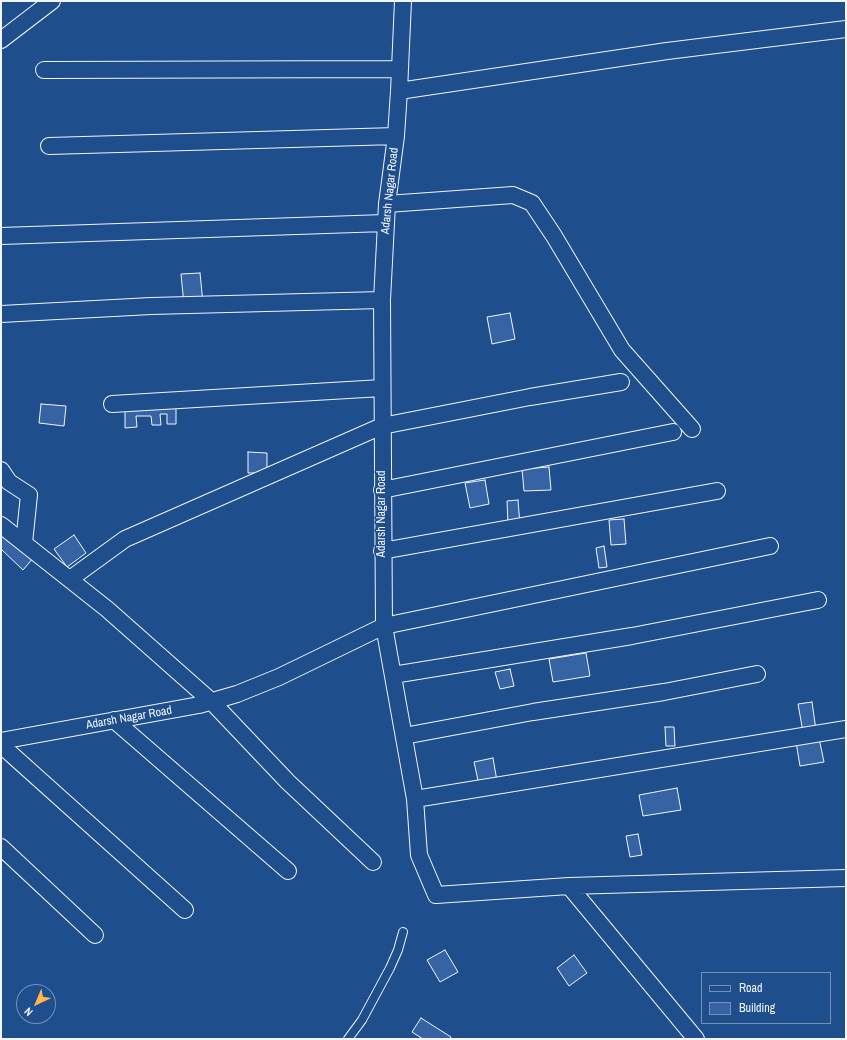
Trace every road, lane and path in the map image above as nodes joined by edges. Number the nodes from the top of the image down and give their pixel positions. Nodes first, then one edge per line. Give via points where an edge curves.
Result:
1 (52, 1) edge
2 (403, 1) edge
3 (846, 29) edge
4 (1, 40) edge
5 (400, 69) junction
6 (44, 70) dead end
7 (399, 90) junction
8 (396, 136) junction
9 (49, 146) dead end
10 (387, 204) junction
11 (385, 223) junction
12 (1, 236) edge
13 (382, 300) junction
14 (1, 314) edge
15 (621, 382) dead end
16 (382, 388) junction
17 (112, 404) dead end
18 (382, 426) junction
19 (692, 429) dead end
20 (673, 432) dead end
21 (1, 470) edge
22 (382, 490) junction
23 (717, 491) dead end
24 (1, 525) edge
25 (24, 543) junction
26 (770, 546) dead end
27 (382, 552) junction
28 (70, 579) junction
29 (818, 600) dead end
30 (384, 626) junction
31 (757, 674) dead end
32 (393, 675) junction
33 (211, 701) junction
34 (114, 720) junction
35 (846, 729) edge
36 (404, 736) junction
37 (1, 741) edge
38 (1, 745) edge
39 (415, 799) junction
40 (1, 847) edge
41 (373, 862) dead end
42 (288, 871) dead end
43 (846, 878) edge
44 (569, 886) junction
45 (185, 910) dead end
46 (403, 932) dead end
47 (95, 935) dead end
48 (348, 1039) edge
49 (696, 1039) edge

1 - 4 street
2 - 5 street, Adarsh Nagar Road
3 - 7 street via 667,51
5 - 6 street
5 - 7 street, Adarsh Nagar Road
7 - 8 street, Adarsh Nagar Road
8 - 9 street
8 - 10 street, Adarsh Nagar Road
10 - 11 street, Adarsh Nagar Road
10 - 19 street via 513,195 532,203 622,350
11 - 12 street
11 - 13 street, Adarsh Nagar Road
13 - 14 street via 158,306
13 - 16 street, Adarsh Nagar Road
15 - 18 street
16 - 17 street
16 - 18 street, Adarsh Nagar Road
18 - 22 street, Adarsh Nagar Road
18 - 28 street via 125,539
20 - 22 street
21 - 25 street via 9,482 29,495
22 - 27 street, Adarsh Nagar Road
23 - 27 street
24 - 25 street
25 - 28 street
26 - 30 street
27 - 30 street, Adarsh Nagar Road
28 - 33 street
29 - 32 street via 632,636
30 - 32 street
30 - 33 street, Adarsh Nagar Road via 279,677 237,694
31 - 36 street
32 - 36 street
33 - 34 street, Adarsh Nagar Road
33 - 41 street via 288,782
34 - 37 street, Adarsh Nagar Road
34 - 42 street
35 - 39 street
36 - 39 street
38 - 45 street
39 - 44 street via 419,855 436,895
40 - 47 street
43 - 44 street
44 - 49 street
46 - 48 lane via 390,968 362,1020

